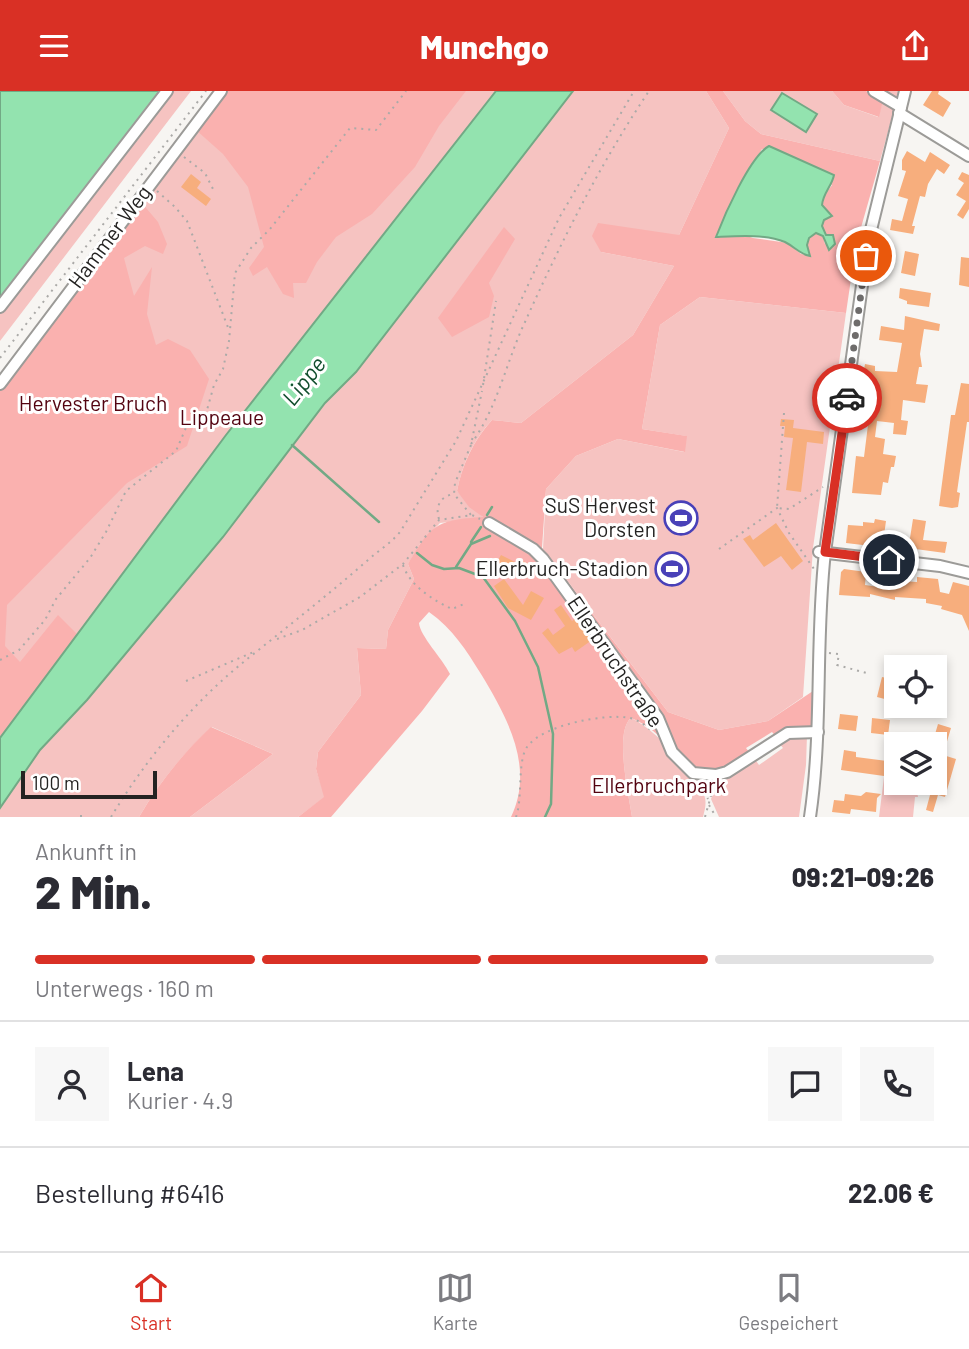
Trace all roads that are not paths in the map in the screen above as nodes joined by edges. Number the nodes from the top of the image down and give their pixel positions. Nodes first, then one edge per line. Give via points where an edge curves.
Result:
1 (167, 91) edge
2 (221, 91) edge
3 (874, 91) edge
4 (905, 91) edge
5 (900, 110) junction
6 (969, 156) edge
7 (0, 307) edge
8 (0, 384) edge
9 (489, 523) dead end
10 (822, 552) junction
11 (969, 573) edge
12 (818, 732) junction
13 (810, 817) edge

1 - 7 street
2 - 8 street, Hammer Weg
3 - 5 street
4 - 5 street
5 - 6 street
5 - 10 street via 869,242
9 - 12 street, Ellerbruchstraße via 543,559 658,718 667,743 693,773 727,772 788,733
10 - 11 street
10 - 12 street
12 - 13 street

